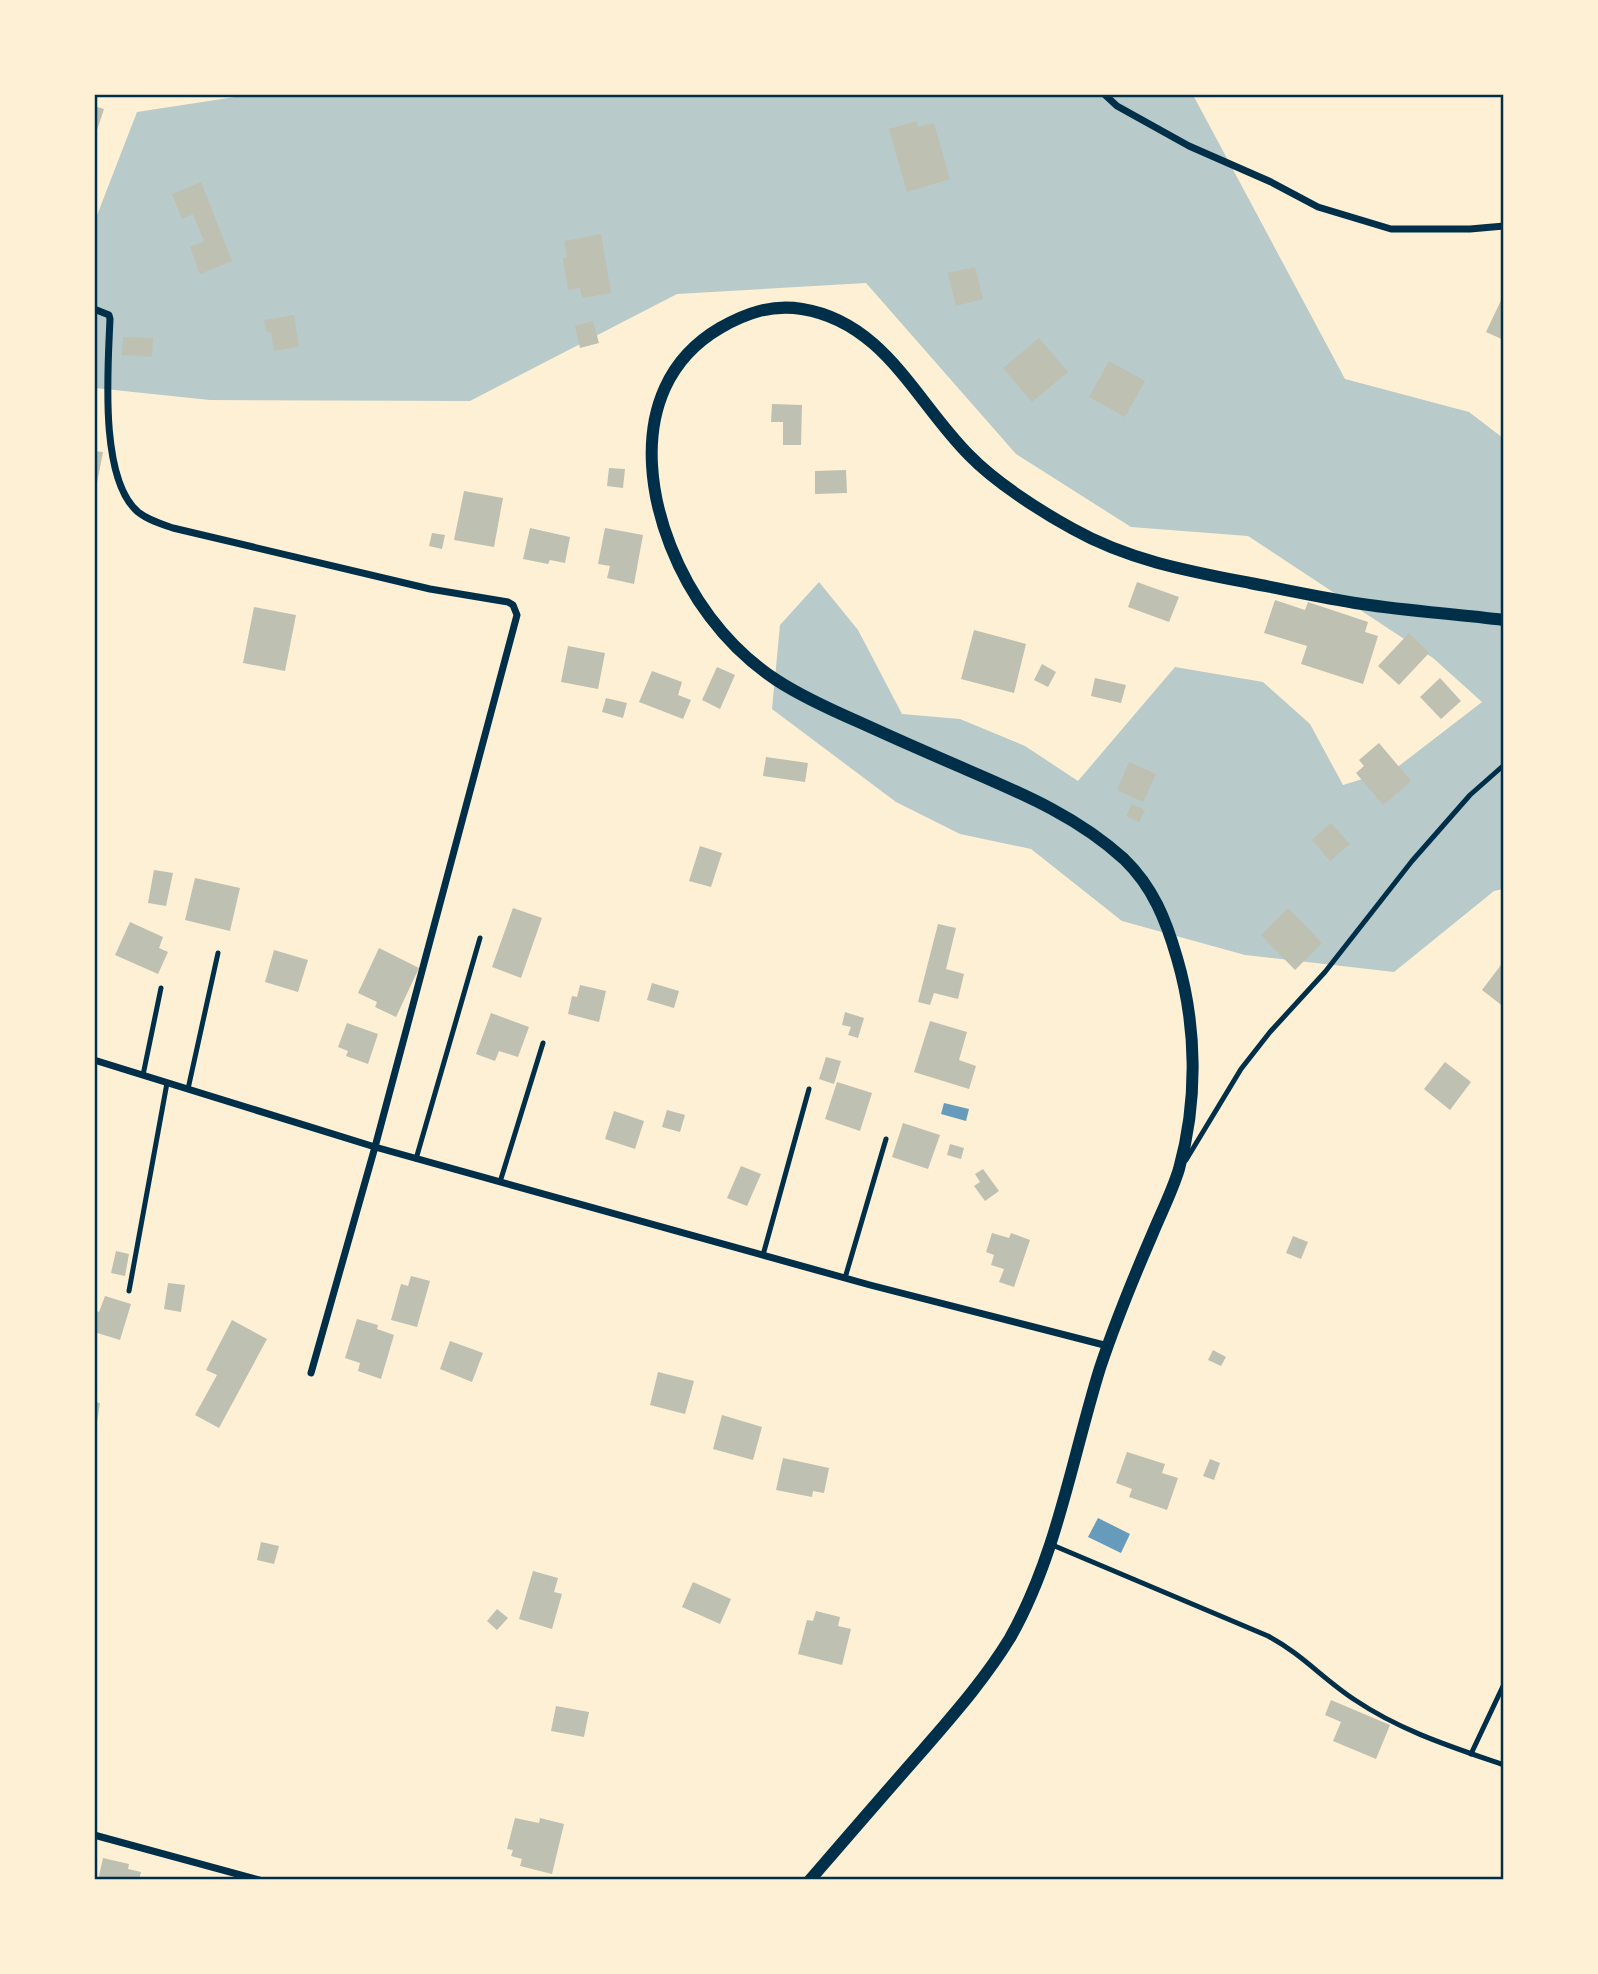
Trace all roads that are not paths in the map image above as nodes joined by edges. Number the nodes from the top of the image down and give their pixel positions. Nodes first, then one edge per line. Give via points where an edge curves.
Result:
1 (1104, 94) edge
2 (1503, 226) edge
3 (94, 309) edge
4 (1503, 620) edge
5 (1503, 765) edge
6 (480, 938) dead end
7 (218, 953) dead end
8 (161, 988) dead end
9 (543, 1043) dead end
10 (94, 1060) edge
11 (143, 1075) junction
12 (167, 1083) junction
13 (188, 1089) junction
14 (809, 1089) dead end
15 (886, 1139) dead end
16 (375, 1147) junction
17 (416, 1159) junction
18 (1177, 1175) junction
19 (500, 1182) junction
20 (764, 1255) junction
21 (845, 1278) junction
22 (129, 1291) dead end
23 (1108, 1346) junction
24 (311, 1373) dead end
25 (1050, 1544) junction
26 (1503, 1684) edge
27 (1471, 1754) junction
28 (1503, 1765) edge
29 (94, 1835) edge
30 (259, 1880) edge
31 (810, 1880) edge

1 - 2 street via 1189,146 1318,208 1391,229
3 - 16 street via 109,314 110,319 109,387 116,478 138,512 173,528 508,603 516,610 517,621
4 - 18 street via 1361,604 1133,557 1033,505 973,460 875,342 828,316 793,308 760,310 728,323 698,343 672,371 653,433 652,470 659,511 691,592 741,654 776,682 822,706 1029,796 1069,818 1129,864 1154,895 1180,967 1191,1038 1189,1127
5 - 18 lane via 1412,861 1325,972 1263,1040
6 - 17 lane
7 - 13 lane
8 - 11 lane
9 - 19 lane
10 - 11 street
11 - 12 street
12 - 13 street
12 - 22 lane
13 - 16 street
14 - 20 lane
15 - 21 lane
16 - 17 street
16 - 24 street
17 - 19 street
18 - 23 street
19 - 20 street
20 - 21 street
21 - 23 street
23 - 25 street
25 - 27 lane via 1268,1636 1377,1714 1415,1734
25 - 31 street via 1016,1627 981,1684
26 - 27 lane
27 - 28 lane
29 - 30 street

